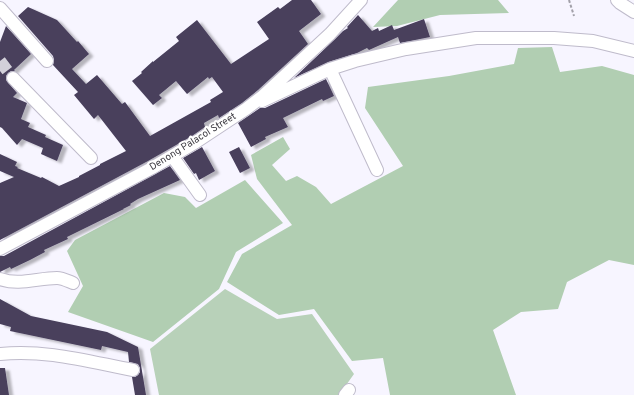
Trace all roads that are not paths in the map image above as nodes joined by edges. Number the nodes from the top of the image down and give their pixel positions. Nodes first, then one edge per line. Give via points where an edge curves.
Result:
1 (361, 0) edge
2 (618, 0) edge
3 (0, 8) edge
4 (634, 12) edge
5 (634, 52) edge
6 (47, 61) dead end
7 (330, 69) junction
8 (13, 78) tunnel mouth
9 (246, 109) junction
10 (172, 156) junction
11 (91, 158) dead end
12 (377, 170) dead end
13 (200, 195) dead end
14 (0, 249) edge
15 (0, 279) edge
16 (73, 282) dead end
17 (0, 354) edge
18 (134, 370) dead end

1 - 9 street, Denong Palacol Street via 330,34
2 - 4 street
3 - 6 street
5 - 7 street via 593,41 476,38 406,49
7 - 9 street
7 - 12 street
8 - 11 street
9 - 10 street, Denong Palacol Street
10 - 13 street
10 - 14 street, Denong Palacol Street
15 - 16 street via 16,282 59,278
17 - 18 street via 51,354

